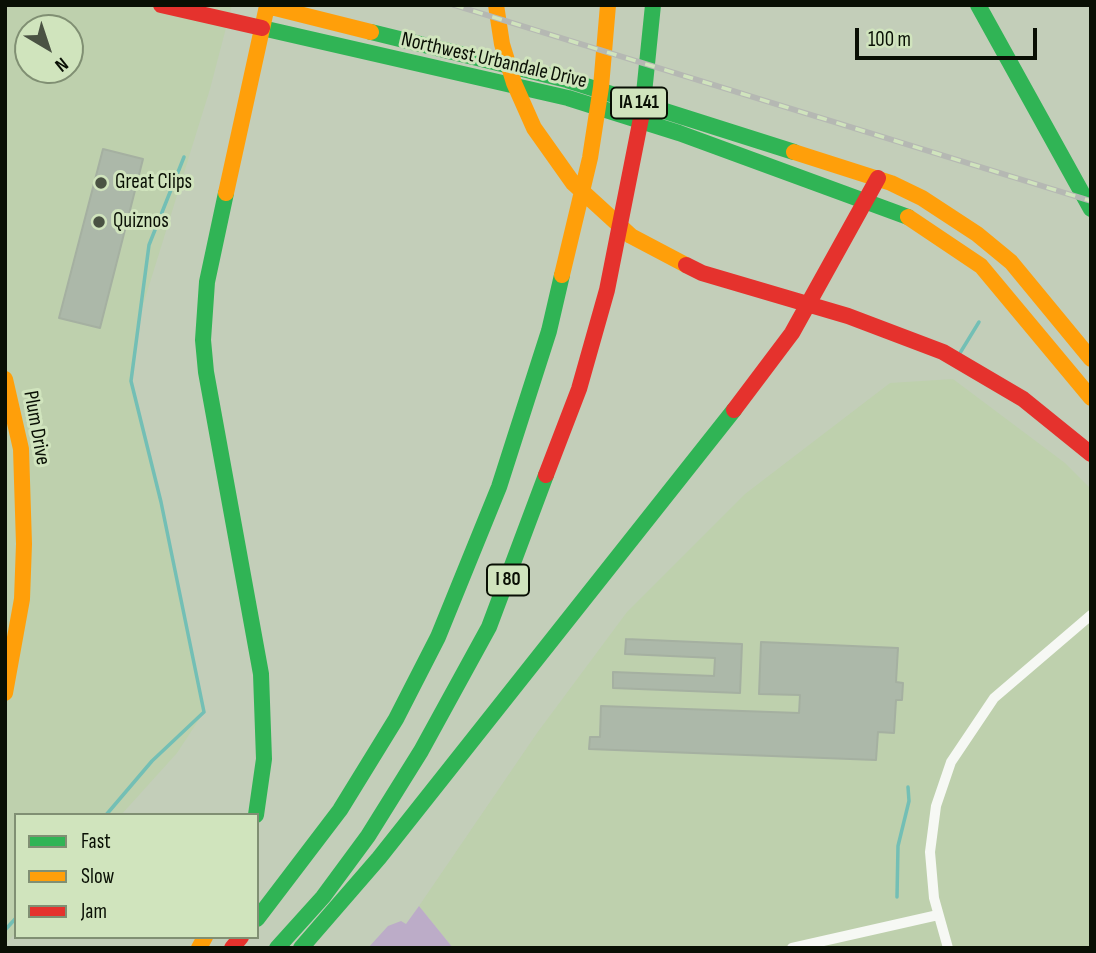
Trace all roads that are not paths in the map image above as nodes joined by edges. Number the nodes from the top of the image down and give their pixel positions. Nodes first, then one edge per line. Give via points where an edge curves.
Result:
1 (161, 5) edge
2 (267, 5) edge
3 (496, 5) edge
4 (653, 5) edge
5 (978, 5) edge
6 (607, 8) edge
7 (262, 28) junction
8 (878, 178) junction
9 (867, 198) junction
10 (1091, 209) edge
11 (1091, 359) edge
12 (5, 379) edge
13 (1091, 397) edge
14 (1091, 454) edge
15 (1091, 615) edge
16 (5, 693) edge
17 (256, 813) edge
18 (938, 915) junction
19 (259, 916) edge
20 (277, 948) edge
21 (301, 948) edge
22 (792, 948) edge
23 (948, 948) edge

1 - 7 main road, Northwest Urbandale Drive
2 - 7 main road
2 - 8 main road, Northwest Urbandale Drive / IA 141 via 567,80
3 - 14 main road via 514,83 534,128 573,183 631,236 702,273 848,316 943,352 1023,399
4 - 20 main road, I 80 via 635,163 607,290 579,389 489,627 368,836 323,897
5 - 10 main road
6 - 19 main road, I 80 via 590,158 549,331 499,487 438,637 396,719 340,810
7 - 9 main road, Northwest Urbandale Drive / IA 141 via 568,98
7 - 17 main road via 207,282 203,340 261,674 264,759
8 - 9 main road
8 - 11 main road, Northwest Urbandale Drive / IA 141 via 922,198 1011,261
9 - 13 main road, Northwest Urbandale Drive / IA 141 via 923,224 961,251 1002,288
9 - 21 main road via 792,333 742,400 379,858
12 - 16 main road, Plum Drive via 16,414 23,464 24,544 22,599
15 - 18 street via 995,698 951,762 932,829 931,875
18 - 22 street
18 - 23 street

